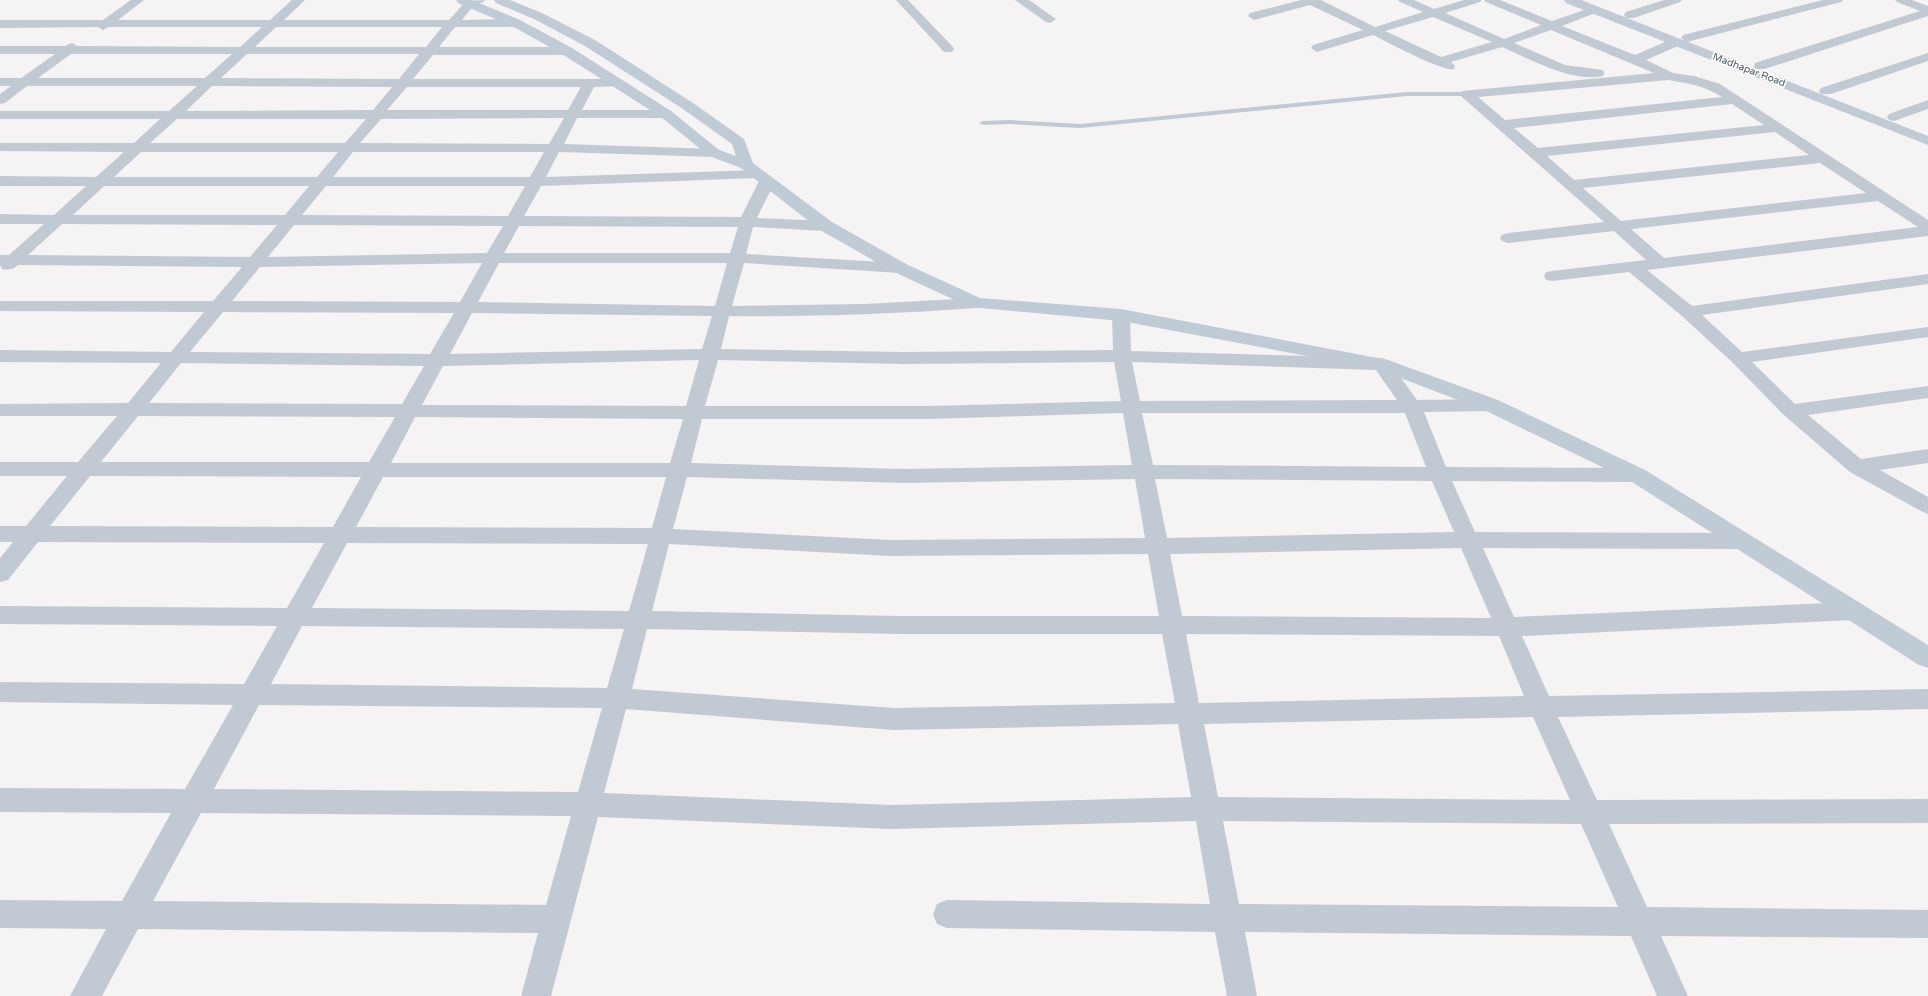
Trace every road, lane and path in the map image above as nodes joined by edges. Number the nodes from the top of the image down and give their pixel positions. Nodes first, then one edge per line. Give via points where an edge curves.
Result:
1 (138, 0) edge
2 (299, 0) edge
3 (500, 0) edge
4 (902, 0) edge
5 (1021, 0) edge
6 (1312, 0) edge
7 (1404, 0) edge
8 (1476, 0) edge
9 (1490, 0) edge
10 (1570, 0) edge
11 (1676, 0) edge
12 (1837, 0) edge
13 (1901, 0) edge
14 (470, 1) edge
15 (1593, 5) edge
16 (1928, 11) edge
17 (1432, 12) junction
18 (1630, 15) junction
19 (1254, 16) dead end
20 (1050, 19) dead end
21 (452, 23) junction
22 (516, 23) junction
23 (0, 24) edge
24 (105, 24) junction
25 (273, 24) junction
26 (1552, 26) junction
27 (1373, 30) junction
28 (1682, 40) junction
29 (1503, 43) junction
30 (1317, 48) dead end
31 (948, 49) dead end
32 (0, 50) edge
33 (69, 50) junction
34 (242, 51) junction
35 (430, 51) junction
36 (567, 51) junction
37 (1928, 57) edge
38 (1635, 60) junction
39 (1760, 66) junction
40 (1668, 76) junction
41 (0, 82) edge
42 (25, 82) junction
43 (404, 83) junction
44 (590, 83) junction
45 (617, 83) junction
46 (207, 84) junction
47 (1826, 91) junction
48 (1467, 94) junction
49 (0, 100) edge
50 (1736, 100) junction
51 (1928, 104) edge
52 (377, 114) junction
53 (572, 114) junction
54 (666, 114) junction
55 (0, 115) edge
56 (171, 116) junction
57 (1894, 117) junction
58 (983, 123) dead end
59 (1502, 125) junction
60 (1777, 128) junction
61 (1928, 130) edge
62 (1928, 141) edge
63 (0, 147) edge
64 (136, 148) junction
65 (350, 148) junction
66 (554, 148) junction
67 (714, 153) junction
68 (1534, 153) junction
69 (1823, 158) junction
70 (757, 173) junction
71 (323, 181) junction
72 (0, 182) edge
73 (98, 182) junction
74 (535, 182) junction
75 (1570, 185) junction
76 (1880, 196) junction
77 (0, 219) edge
78 (291, 219) junction
79 (58, 220) junction
80 (513, 221) junction
81 (747, 222) junction
82 (1616, 225) junction
83 (826, 226) junction
84 (1928, 227) edge
85 (1928, 231) edge
86 (1508, 238) dead end
87 (493, 258) junction
88 (737, 258) junction
89 (7, 260) edge
90 (256, 262) junction
91 (1660, 263) junction
92 (1632, 266) junction
93 (900, 268) junction
94 (0, 272) edge
95 (1552, 276) dead end
96 (1928, 279) edge
97 (976, 303) junction
98 (0, 306) edge
99 (219, 307) junction
100 (466, 307) junction
101 (722, 310) junction
102 (1688, 312) junction
103 (1121, 315) junction
104 (1928, 332) edge
105 (711, 354) junction
106 (0, 356) edge
107 (1122, 356) junction
108 (177, 358) junction
109 (1738, 358) junction
110 (436, 360) junction
111 (1382, 364) junction
112 (1928, 392) edge
113 (1491, 405) junction
114 (1132, 407) junction
115 (1412, 407) junction
116 (135, 409) junction
117 (0, 410) edge
118 (1791, 411) junction
119 (408, 412) junction
120 (695, 413) junction
121 (1928, 456) edge
122 (1857, 466) junction
123 (377, 468) junction
124 (0, 469) edge
125 (84, 470) junction
126 (679, 470) junction
127 (1144, 472) junction
128 (1439, 474) junction
129 (1637, 475) junction
130 (1928, 506) edge
131 (0, 534) edge
132 (33, 534) junction
133 (340, 535) junction
134 (661, 536) junction
135 (1468, 540) junction
136 (1739, 541) junction
137 (1157, 546) junction
138 (0, 574) edge
139 (1852, 611) junction
140 (0, 615) edge
141 (294, 618) junction
142 (638, 620) junction
143 (1173, 625) junction
144 (1507, 627) junction
145 (1928, 658) edge
146 (0, 692) edge
147 (252, 695) junction
148 (617, 698) junction
149 (1928, 699) edge
150 (1541, 706) junction
151 (1188, 714) junction
152 (0, 800) edge
153 (192, 802) junction
154 (588, 804) junction
155 (1208, 810) junction
156 (1928, 810) edge
157 (1590, 812) junction
158 (0, 914) edge
159 (947, 914) dead end
160 (130, 915) junction
161 (1229, 918) junction
162 (557, 919) junction
163 (1639, 922) junction
164 (1928, 924) edge
165 (85, 996) edge
166 (536, 996) edge
167 (1242, 996) edge
168 (1673, 996) edge

1 - 24 street
2 - 25 street
3 - 70 street via 590,43 676,98 739,142
4 - 31 street
5 - 20 street
6 - 19 street
6 - 27 street
7 - 17 street
8 - 17 street
9 - 26 street
10 - 15 street, Madhapar Road
11 - 18 street
12 - 28 street
13 - 16 street
14 - 21 street
14 - 22 street
15 - 18 street, Madhapar Road
15 - 26 street
15 - 28 street, Madhapar Road
16 - 39 street
17 - 27 street
17 - 29 street
18 - 28 street, Madhapar Road
21 - 22 street
21 - 25 street
21 - 35 street
22 - 36 street
23 - 24 street
24 - 25 street
24 - 33 street
25 - 34 street
26 - 29 street
26 - 38 street
27 - 29 street via 1444,64
27 - 30 street
28 - 38 street
28 - 39 street, Madhapar Road
28 - 62 street, Madhapar Road
29 - 40 street via 1561,68 1580,72
32 - 33 street
33 - 34 street
33 - 42 street
34 - 35 street
34 - 46 street
35 - 36 street
35 - 43 street
36 - 45 street
37 - 47 street
38 - 40 street
39 - 47 street, Madhapar Road
40 - 48 street
40 - 50 street via 1694,80 1715,87
41 - 42 street
42 - 46 street
42 - 49 street
43 - 44 street
43 - 46 street
43 - 52 street
44 - 45 street
44 - 53 street
45 - 54 street
46 - 56 street
47 - 57 street, Madhapar Road
48 - 58 lane via 1407,94 1080,126
48 - 59 street
50 - 59 street
50 - 60 street
51 - 57 street
52 - 53 street
52 - 56 street
52 - 65 street
53 - 54 street
53 - 66 street
54 - 67 street
55 - 56 street
56 - 64 street
57 - 61 street, Madhapar Road
59 - 68 street
60 - 68 street
60 - 69 street
63 - 64 street
64 - 65 street
64 - 73 street
65 - 66 street
65 - 71 street
66 - 67 street
66 - 74 street
67 - 70 street
68 - 75 street
69 - 75 street
69 - 76 street
70 - 74 street
70 - 81 street
70 - 83 street
71 - 73 street
71 - 74 street
71 - 78 street
72 - 73 street
73 - 79 street
74 - 80 street
75 - 82 street
76 - 82 street
76 - 84 street
77 - 79 street
78 - 79 street
78 - 80 street
78 - 90 street
79 - 89 street
80 - 81 street
80 - 87 street
81 - 83 street
81 - 88 street
82 - 86 street
82 - 91 street
83 - 93 street
85 - 91 street
87 - 88 street
87 - 90 street
87 - 100 street
88 - 93 street
88 - 101 street
89 - 90 street
89 - 94 street
90 - 99 street
91 - 92 street
92 - 95 street
92 - 102 street
93 - 97 street
96 - 102 street
97 - 101 street via 913,308
97 - 103 street
98 - 99 street
99 - 100 street
99 - 108 street
100 - 101 street
100 - 110 street
101 - 105 street
102 - 109 street
103 - 107 street
103 - 111 street
104 - 109 street
105 - 107 street via 904,358
105 - 110 street
105 - 120 street
106 - 108 street
107 - 111 street
107 - 114 street
108 - 110 street
108 - 116 street
109 - 118 street
110 - 119 street
111 - 113 street
111 - 115 street
112 - 118 street
113 - 115 street
113 - 129 street
114 - 115 street
114 - 120 street via 904,413
114 - 127 street
115 - 128 street
116 - 117 street
116 - 119 street
116 - 125 street
118 - 122 street
119 - 120 street
119 - 123 street
120 - 126 street
121 - 122 street
122 - 130 street
123 - 125 street
123 - 126 street
123 - 133 street
124 - 125 street
125 - 132 street
126 - 127 street via 904,476
126 - 134 street
127 - 128 street
127 - 137 street
128 - 129 street
128 - 135 street
129 - 136 street
131 - 132 street
132 - 133 street
132 - 138 street
133 - 134 street
133 - 141 street
134 - 137 street via 891,548
134 - 142 street
135 - 136 street
135 - 137 street
135 - 144 street
136 - 139 street
137 - 143 street
139 - 144 street
139 - 145 street
140 - 141 street
141 - 142 street
141 - 147 street
142 - 143 street via 900,626
142 - 148 street
143 - 144 street
143 - 151 street
144 - 150 street
146 - 147 street
147 - 148 street
147 - 153 street
148 - 151 street via 894,719
148 - 154 street
149 - 150 street
150 - 151 street
150 - 157 street
151 - 155 street
152 - 153 street
153 - 154 street
153 - 160 street
154 - 155 street via 892,817
154 - 162 street
155 - 157 street
155 - 161 street
156 - 157 street
157 - 163 street
158 - 160 street
159 - 161 street
160 - 162 street
160 - 165 street
161 - 163 street
161 - 167 street
162 - 166 street
163 - 164 street
163 - 168 street

